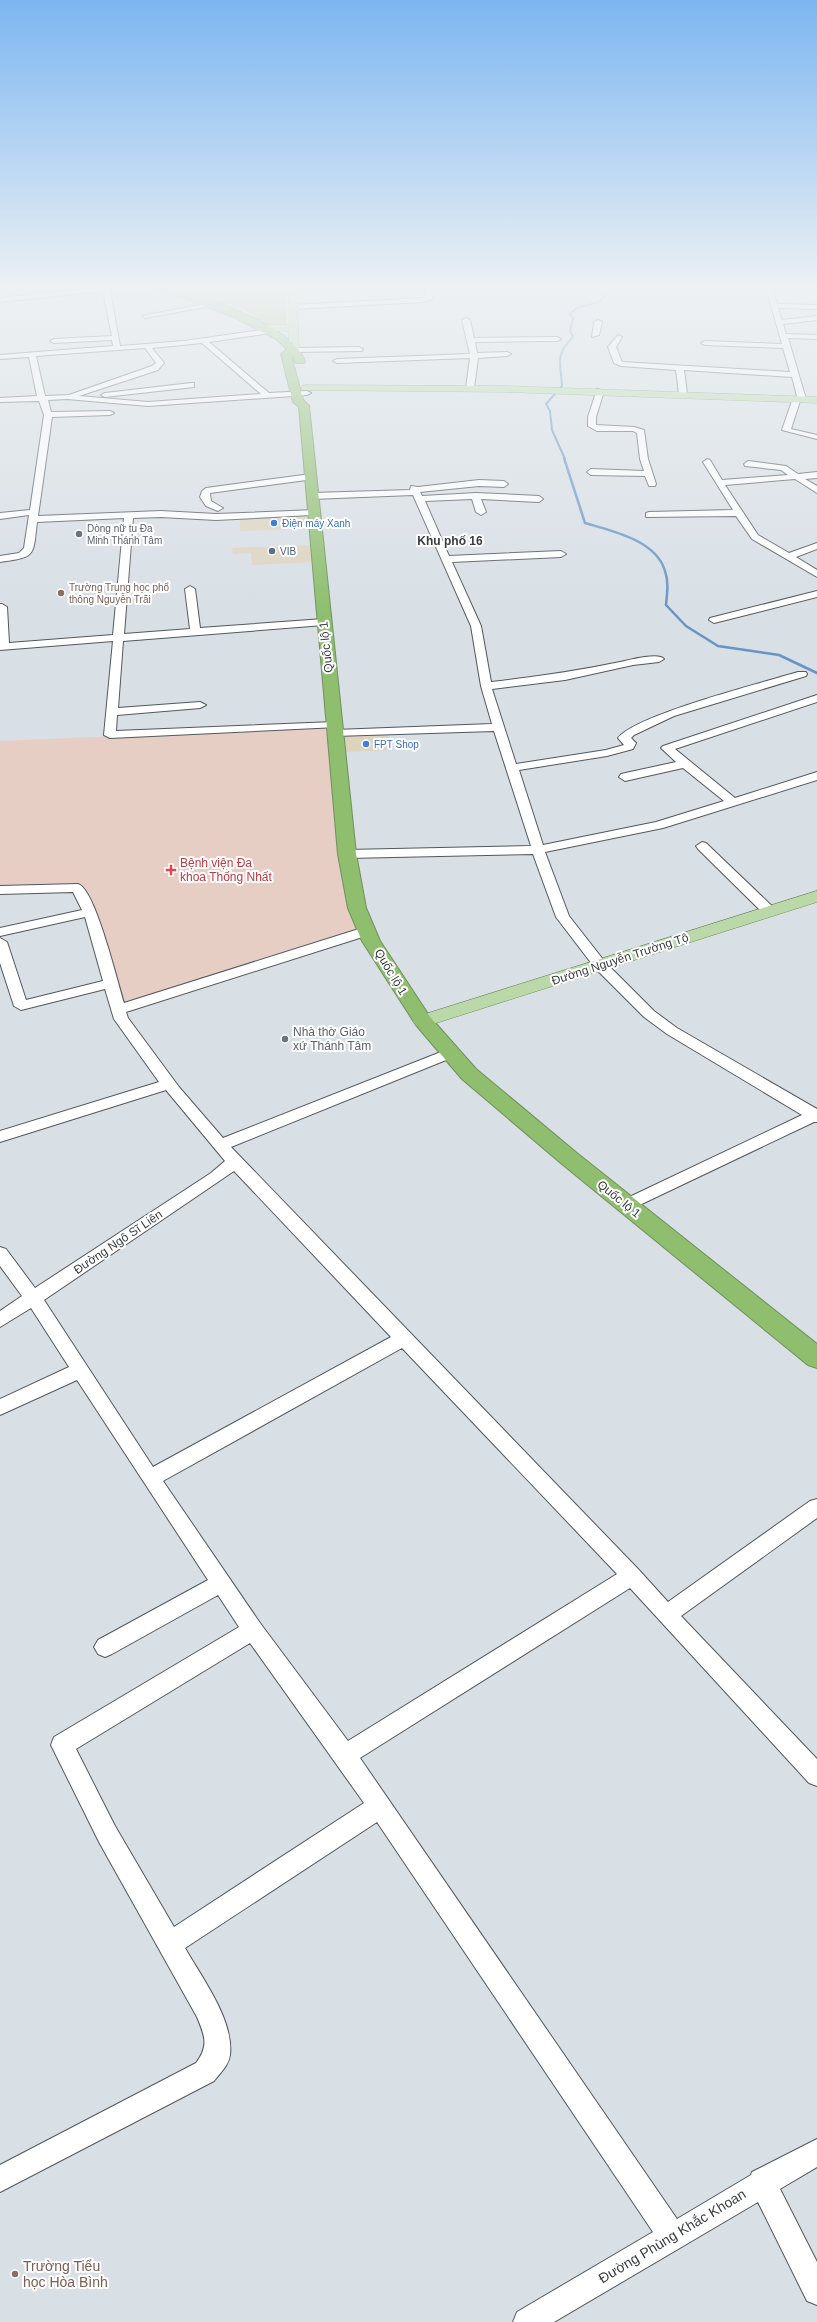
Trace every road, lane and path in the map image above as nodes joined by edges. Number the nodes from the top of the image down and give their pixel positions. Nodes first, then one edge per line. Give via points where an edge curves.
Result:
1 (42, 396) edge
2 (106, 396) edge
3 (238, 396) edge
4 (303, 396) edge
5 (598, 396) edge
6 (751, 396) edge
7 (67, 397) joint
8 (799, 398) junction
9 (0, 400) edge
10 (92, 400) junction
11 (817, 400) edge
12 (43, 401) junction
13 (14, 408) dead end
14 (110, 413) dead end
15 (48, 415) junction
16 (817, 437) edge
17 (708, 462) dead end
18 (748, 464) dead end
19 (591, 472) dead end
20 (649, 474) junction
21 (817, 475) edge
22 (311, 477) junction
23 (797, 478) junction
24 (719, 483) junction
25 (504, 484) dead end
26 (652, 484) dead end
27 (817, 490) edge
28 (416, 492) junction
29 (476, 496) junction
30 (539, 499) dead end
31 (312, 504) junction
32 (218, 508) dead end
33 (481, 512) dead end
34 (738, 513) junction
35 (0, 516) edge
36 (32, 516) junction
37 (129, 516) junction
38 (649, 516) dead end
39 (817, 546) edge
40 (561, 554) dead end
41 (788, 557) junction
42 (445, 558) junction
43 (0, 559) edge
44 (817, 574) edge
45 (190, 589) dead end
46 (817, 594) edge
47 (2, 607) dead end
48 (714, 620) dead end
49 (324, 622) junction
50 (195, 632) junction
51 (117, 638) junction
52 (2, 647) edge
53 (659, 659) dead end
54 (802, 674) dead end
55 (486, 686) junction
56 (817, 698) edge
57 (200, 705) dead end
58 (112, 712) junction
59 (498, 726) junction
60 (334, 729) junction
61 (685, 764) junction
62 (511, 768) junction
63 (817, 776) edge
64 (625, 777) dead end
65 (733, 802) junction
66 (702, 846) dead end
67 (538, 850) junction
68 (347, 854) junction
69 (0, 890) edge
70 (817, 896) edge
71 (769, 911) junction
72 (90, 912) junction
73 (367, 931) junction
74 (0, 932) edge
75 (0, 942) edge
76 (600, 965) junction
77 (110, 984) junction
78 (118, 1010) junction
79 (423, 1021) junction
80 (451, 1053) junction
81 (169, 1084) junction
82 (816, 1115) edge
83 (0, 1137) edge
84 (220, 1145) junction
85 (235, 1162) junction
86 (627, 1205) junction
87 (0, 1253) edge
88 (34, 1298) junction
89 (0, 1320) edge
90 (404, 1338) junction
91 (817, 1358) edge
92 (80, 1370) junction
93 (0, 1407) edge
94 (150, 1478) junction
95 (817, 1507) edge
96 (632, 1576) junction
97 (221, 1583) junction
98 (666, 1615) junction
99 (253, 1630) junction
100 (105, 1647) dead end
101 (345, 1755) junction
102 (817, 1775) edge
103 (380, 1806) junction
104 (170, 1944) junction
105 (817, 2152) edge
106 (0, 2179) edge
107 (762, 2182) junction
108 (672, 2236) junction
109 (817, 2291) edge
110 (527, 2322) edge

1 - 12 street
2 - 10 street
3 - 10 street via 148,404
4 - 22 highway, Quốc lộ 1
5 - 20 street via 592,426 597,429 634,429 641,432 644,459
6 - 8 main road
7 - 10 street
7 - 12 street
8 - 11 main road
8 - 16 street via 786,430
9 - 12 street
12 - 13 street
12 - 15 street
14 - 15 street
15 - 36 street
17 - 24 street
18 - 23 street via 783,468
19 - 20 street
20 - 26 street
21 - 23 street
22 - 31 highway, Quốc lộ 1
22 - 32 street via 206,491 204,496 208,504
23 - 24 street
23 - 27 street
24 - 34 street
25 - 28 street via 479,483
28 - 29 street
28 - 31 street
28 - 42 street
29 - 30 street
29 - 33 street
31 - 37 street via 216,516
31 - 49 highway, Quốc lộ 1
34 - 38 street
34 - 41 street via 755,537
35 - 36 street
36 - 37 street
36 - 43 street via 27,553
37 - 51 street
39 - 41 street
40 - 42 street
41 - 44 street
42 - 55 street via 476,626
45 - 50 street
46 - 48 street
47 - 52 street
49 - 50 street
49 - 60 highway, Quốc lộ 1
50 - 51 street
51 - 52 street
51 - 58 street
53 - 55 street via 564,677
54 - 62 street via 670,714 630,733 624,738 630,743 629,747 607,753
55 - 59 street
56 - 61 street via 667,748
57 - 58 street
58 - 60 street via 110,735
59 - 60 street
59 - 62 street
60 - 68 highway, Quốc lộ 1
61 - 64 street
61 - 65 street
62 - 67 street
63 - 65 street
65 - 67 street via 659,825
66 - 71 street
67 - 68 street
67 - 76 street via 563,917
68 - 73 highway, Quốc lộ 1 via 357,908
69 - 72 street via 78,888
70 - 71 main road, Đường Nguyễn Trường Tộ
71 - 76 main road, Đường Nguyễn Trường Tộ
72 - 74 street
72 - 77 street
73 - 78 street
73 - 79 highway, Quốc lộ 1
75 - 77 street via 21,1006
76 - 79 main road, Đường Nguyễn Trường Tộ
76 - 82 street via 649,1014 672,1031
77 - 78 street
78 - 81 street via 121,1019
79 - 80 highway, Quốc lộ 1
80 - 84 street
80 - 86 highway, Quốc lộ 1 via 478,1083
81 - 83 street
81 - 84 street
82 - 86 street
84 - 85 street
85 - 88 street, Đường Ngô Sĩ Liên via 217,1177
85 - 90 street
86 - 91 highway, Quốc lộ 1
87 - 88 street
88 - 89 street, Đường Ngô Sĩ Liên
88 - 92 street
90 - 94 street
90 - 96 street
92 - 93 street
92 - 94 street
94 - 97 street
95 - 98 street
96 - 98 street
96 - 101 street
97 - 99 street
97 - 100 street
98 - 102 street
99 - 101 street
99 - 104 street via 62,1745 107,1834
101 - 103 street
103 - 104 street
103 - 108 street
104 - 106 street via 206,2008 217,2034 217,2056 205,2072
105 - 107 street, Đường Phùng Khắc Khoan
107 - 108 street, Đường Phùng Khắc Khoan
107 - 109 street
108 - 110 street, Đường Phùng Khắc Khoan

